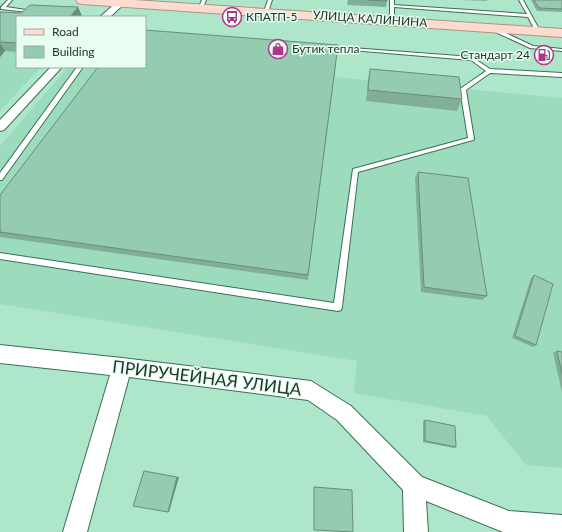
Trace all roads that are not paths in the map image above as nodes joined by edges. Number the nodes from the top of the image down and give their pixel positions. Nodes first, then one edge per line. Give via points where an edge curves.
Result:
1 (10, 0) edge
2 (82, 0) edge
3 (270, 0) edge
4 (392, 0) edge
5 (521, 0) edge
6 (118, 2) edge
7 (202, 4) edge
8 (393, 6) junction
9 (266, 12) junction
10 (26, 16) edge
11 (106, 16) edge
12 (530, 16) junction
13 (392, 20) junction
14 (488, 27) junction
15 (538, 31) junction
16 (562, 33) edge
17 (320, 47) edge
18 (562, 50) edge
19 (56, 68) edge
20 (79, 68) edge
21 (489, 71) junction
22 (562, 75) edge
23 (0, 127) edge
24 (0, 178) edge
25 (0, 256) edge
26 (0, 354) edge
27 (122, 366) junction
28 (414, 485) junction
29 (562, 527) edge
30 (74, 532) edge
31 (416, 532) edge

1 - 10 lane via 4,8 31,10
2 - 6 main road, УЛИЦА КАЛИНИНА
3 - 9 lane
4 - 8 lane
5 - 12 lane
6 - 7 main road, УЛИЦА КАЛИНИНА
6 - 11 street
7 - 9 main road, УЛИЦА КАЛИНИНА
8 - 12 lane
8 - 13 lane
9 - 13 main road, УЛИЦА КАЛИНИНА
12 - 15 lane
13 - 14 main road, УЛИЦА КАЛИНИНА
14 - 15 main road, УЛИЦА КАЛИНИНА
14 - 18 lane via 532,47
15 - 16 main road, УЛИЦА КАЛИНИНА
17 - 21 lane via 472,59
19 - 23 street
20 - 24 lane
21 - 22 lane
21 - 25 lane via 464,90 471,139 355,171 338,307
26 - 27 street, ПРИРУЧЕЙНАЯ УЛИЦА
27 - 28 street, ПРИРУЧЕЙНАЯ УЛИЦА via 311,391 344,413
27 - 30 street
28 - 29 street, ПРИРУЧЕЙНАЯ УЛИЦА via 509,523
28 - 31 street

